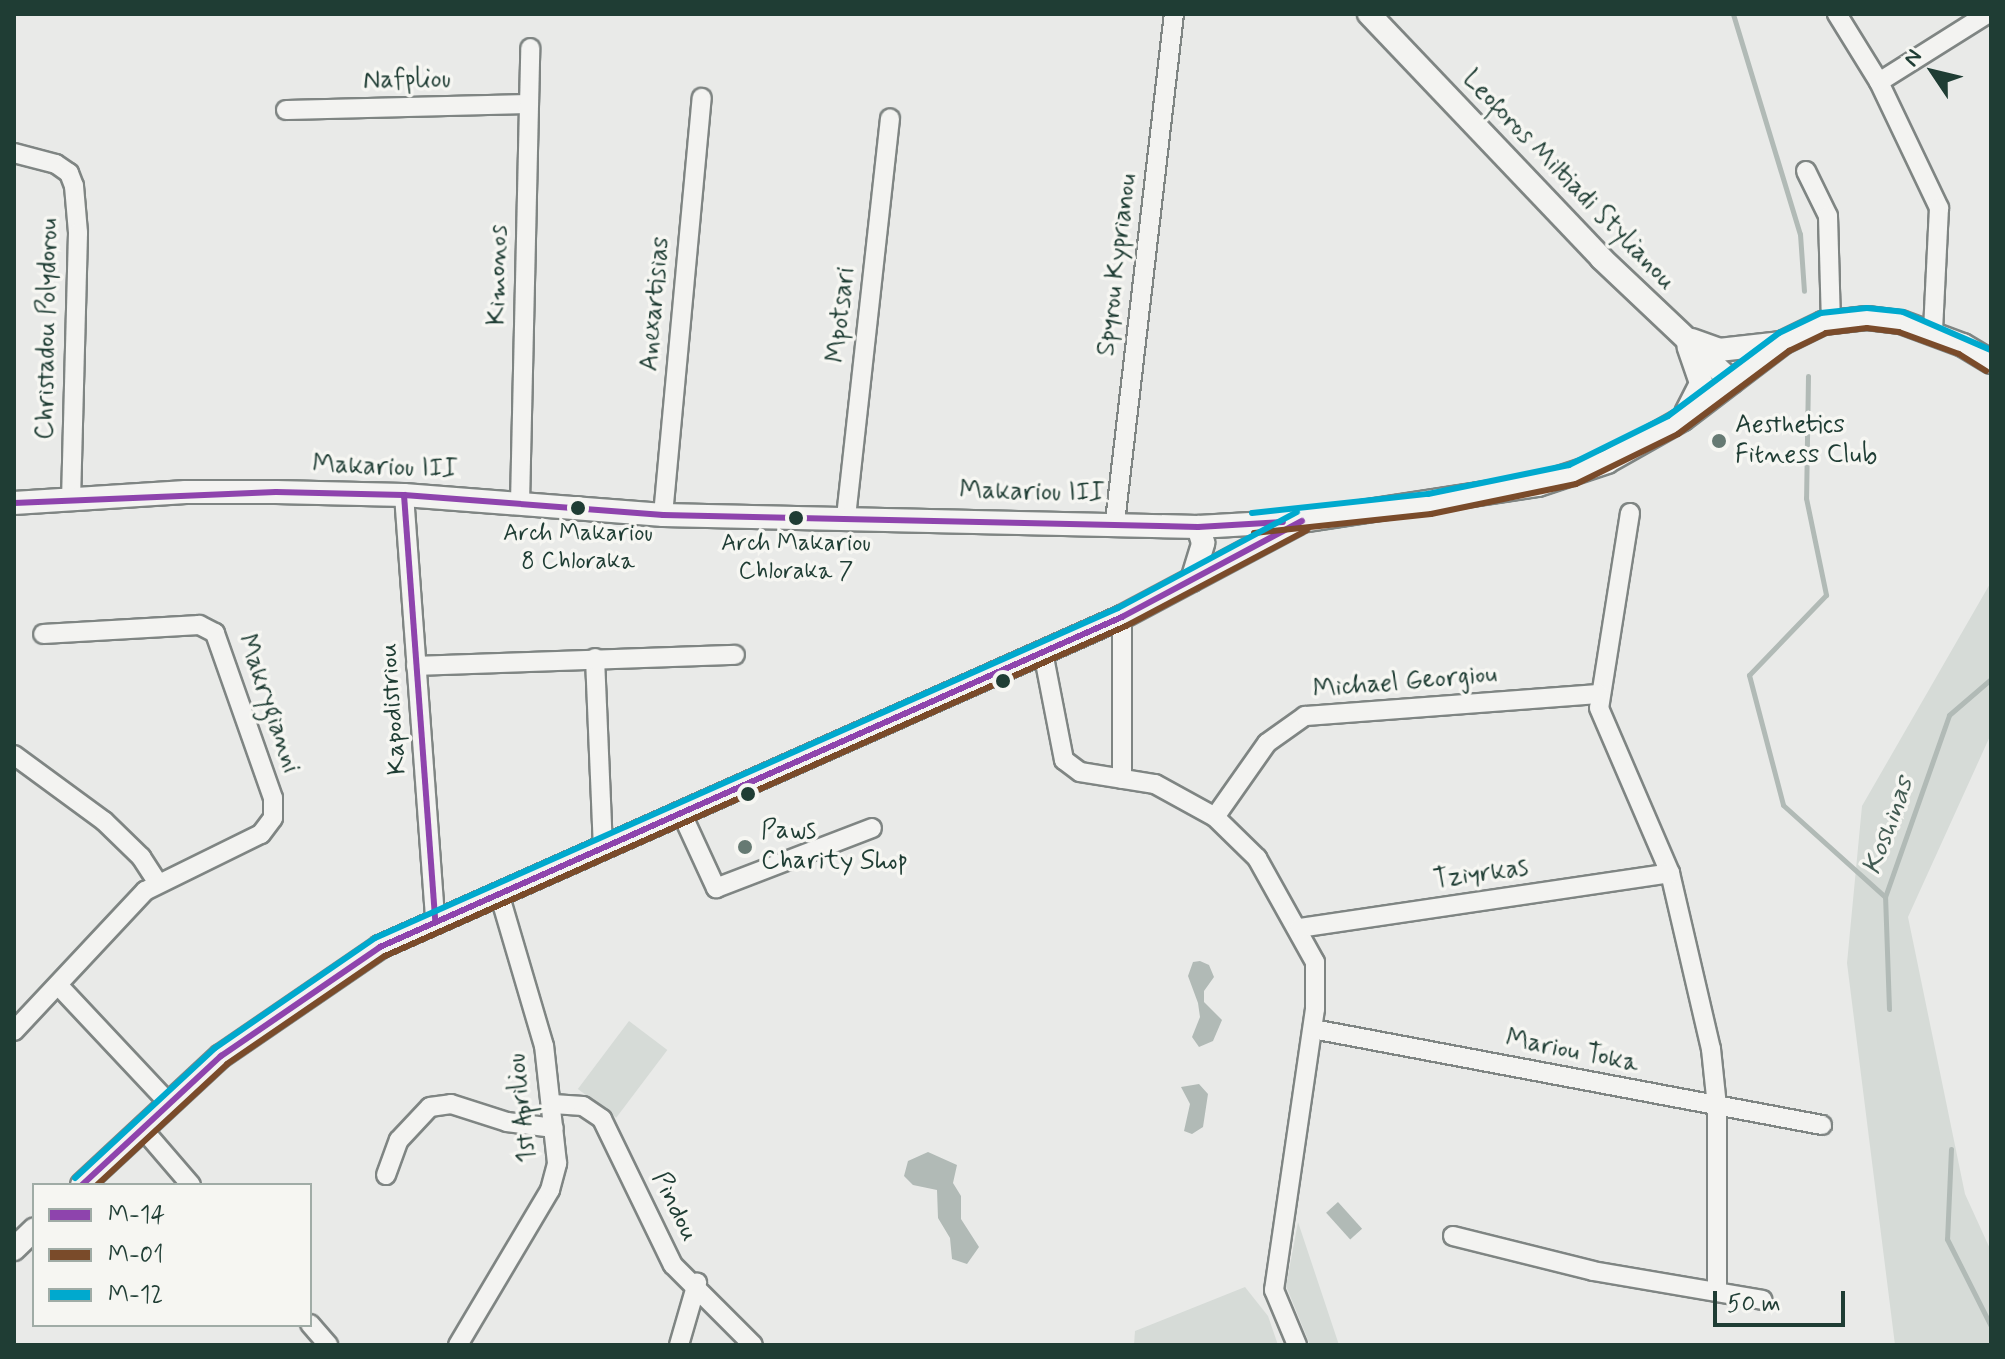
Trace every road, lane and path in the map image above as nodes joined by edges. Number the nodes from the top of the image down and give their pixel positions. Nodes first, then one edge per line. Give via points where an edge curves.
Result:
1 (1174, 14) edge
2 (1369, 14) edge
3 (1837, 14) edge
4 (1987, 14) edge
5 (530, 48) dead end
6 (1879, 82) junction
7 (702, 98) dead end
8 (529, 104) junction
9 (286, 110) dead end
10 (890, 118) dead end
11 (14, 153) edge
12 (1806, 171) dead end
13 (1831, 321) junction
14 (1933, 332) junction
15 (1684, 337) junction
16 (1784, 342) junction
17 (1991, 362) edge
18 (1732, 382) junction
19 (1683, 419) junction
20 (404, 495) junction
21 (71, 499) junction
22 (14, 503) edge
23 (520, 503) junction
24 (1630, 513) dead end
25 (663, 515) junction
26 (846, 517) junction
27 (1302, 521) junction
28 (1115, 522) junction
29 (1198, 527) junction
30 (1192, 580) junction
31 (1122, 617) junction
32 (43, 634) dead end
33 (1043, 652) junction
34 (735, 655) dead end
35 (595, 658) junction
36 (416, 666) junction
37 (1599, 694) junction
38 (14, 755) edge
39 (1122, 779) junction
40 (681, 812) junction
41 (1215, 817) junction
42 (872, 828) dead end
43 (603, 848) junction
44 (1670, 873) junction
45 (157, 882) junction
46 (499, 893) junction
47 (435, 920) junction
48 (1299, 928) junction
49 (58, 985) junction
50 (1313, 1029) junction
51 (14, 1031) edge
52 (169, 1103) junction
53 (553, 1104) junction
54 (1717, 1106) junction
55 (1822, 1125) dead end
56 (142, 1128) junction
57 (554, 1128) junction
58 (386, 1175) dead end
59 (84, 1183) edge
60 (189, 1183) edge
61 (32, 1232) edge
62 (1453, 1236) dead end
63 (14, 1249) edge
64 (697, 1283) junction
65 (1717, 1292) junction
66 (1763, 1300) dead end
67 (312, 1326) edge
68 (328, 1345) edge
69 (458, 1345) edge
70 (679, 1345) edge
71 (753, 1345) edge
72 (1297, 1345) edge

1 - 28 street, Spyrou Kyprianou
2 - 15 main road, Leoforos Miltiadi Stylianou
3 - 6 street
4 - 6 street
5 - 8 street, Kimonos
6 - 14 street via 1939,208
7 - 25 street, Anexartisias
8 - 9 street, Nafpliou
8 - 23 street, Kimonos
10 - 26 street, Mpotsari
11 - 21 street, Christadou Polydorou via 56,164 69,173 74,186 78,233
12 - 13 street via 1828,216
13 - 14 main road, Makariou III via 1883,319
13 - 16 main road, Makariou III
14 - 17 main road, Makariou III
15 - 16 main road via 1719,350
15 - 18 main road, Leoforos Miltiadi Stylianou
15 - 19 main road via 1701,383
16 - 18 main road, Makariou III
18 - 19 main road, Makariou III
19 - 27 main road, Makariou III via 1607,462 1538,485
20 - 21 main road, Makariou III via 186,492
20 - 23 main road, Makariou III
20 - 36 street, Kapodistriou
21 - 22 main road, Makariou III
23 - 25 main road, Makariou III
24 - 37 street
25 - 26 main road, Makariou III
26 - 28 main road, Makariou III
27 - 29 main road, Makariou III
27 - 30 main road
28 - 29 main road, Makariou III
29 - 30 main road via 1203,543
30 - 31 main road
31 - 33 main road
31 - 39 street
32 - 45 street, Makrygianni via 199,625 220,640 273,798 273,818 261,834
33 - 39 street via 1064,760 1080,772
33 - 40 main road
34 - 35 street
35 - 36 street
35 - 43 street
36 - 47 street, Kapodistriou
37 - 41 street, Michael Georgiou via 1305,716 1267,743
37 - 44 street via 1602,723
38 - 45 street via 104,821 141,857
39 - 41 street via 1155,784
40 - 42 street via 716,888
40 - 43 main road
41 - 48 street via 1246,844
43 - 46 main road
44 - 48 street, Tziyrkas
44 - 54 street via 1711,1049
45 - 49 street, Makrygianni
46 - 47 main road
46 - 53 street, 1st Apriliou via 535,1009
47 - 52 main road via 380,947 284,1008
48 - 50 street via 1318,980
49 - 51 street, Makrygianni
49 - 52 street
50 - 54 street, Mariou Toka
50 - 72 street via 1274,1290
52 - 56 main road
53 - 57 street, 1st Apriliou
53 - 64 street, Pindou via 583,1106 602,1119 673,1265
54 - 55 street, Mariou Toka
54 - 65 street
56 - 59 main road
56 - 60 street
57 - 58 street via 507,1122 451,1104 430,1107 399,1140
57 - 69 street, 1st Apriliou via 557,1163 550,1190
61 - 63 main road
62 - 65 street via 1593,1271
64 - 70 street
64 - 71 street, Pindou
65 - 66 street
67 - 68 street

